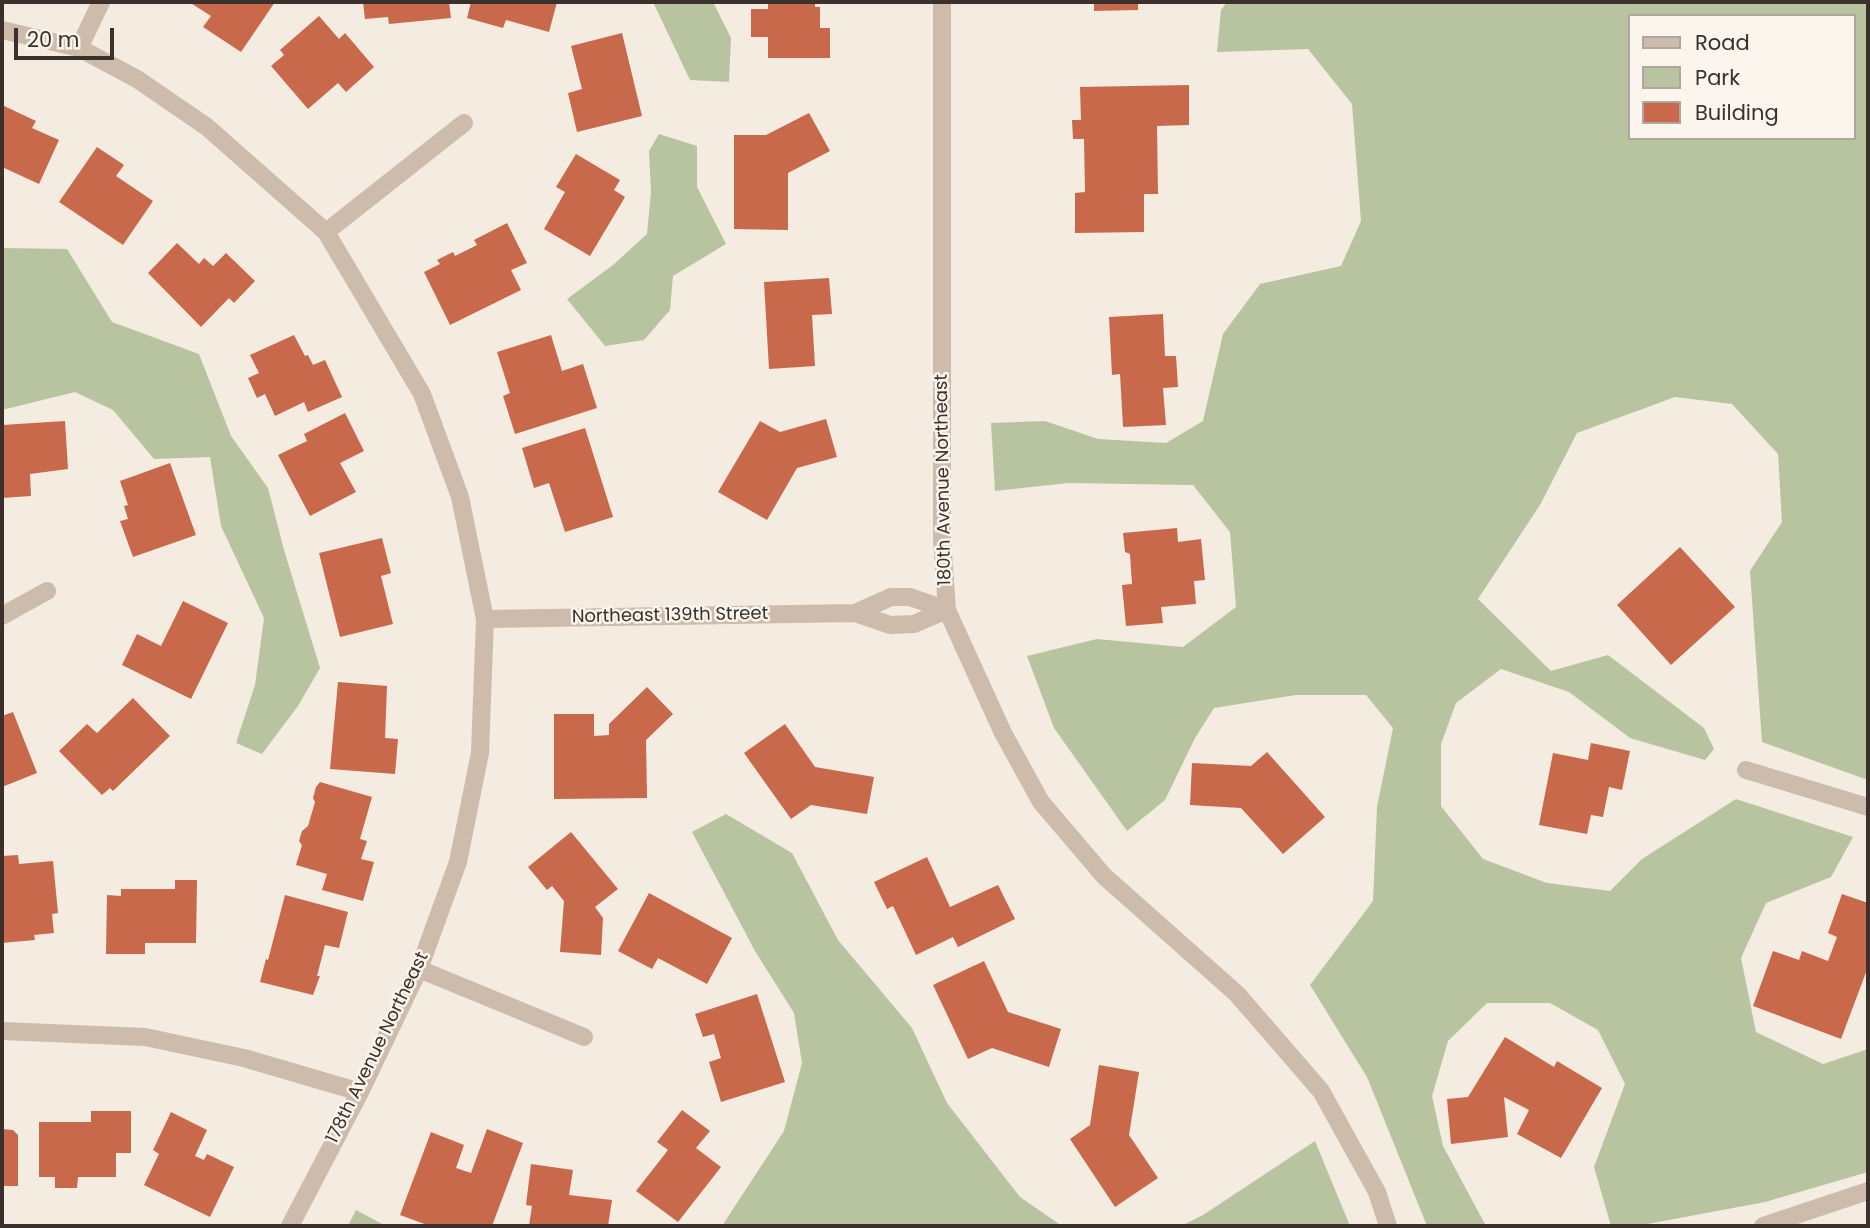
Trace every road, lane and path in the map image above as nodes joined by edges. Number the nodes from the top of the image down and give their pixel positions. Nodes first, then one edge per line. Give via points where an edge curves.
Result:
1 (101, 2) edge
2 (942, 2) edge
3 (2, 30) edge
4 (79, 48) junction
5 (464, 123) dead end
6 (326, 232) junction
7 (47, 591) dead end
8 (947, 610) junction
9 (855, 613) junction
10 (2, 616) edge
11 (485, 619) junction
12 (1746, 770) dead end
13 (1868, 807) edge
14 (419, 969) junction
15 (2, 1031) edge
16 (584, 1037) dead end
17 (360, 1092) junction
18 (1868, 1191) edge
19 (290, 1226) edge
20 (1388, 1226) edge
21 (1763, 1226) edge

1 - 4 street
2 - 8 street, 180th Avenue Northeast via 942,539
3 - 4 street, 178th Avenue Northeast
4 - 6 street, 178th Avenue Northeast via 137,79 207,127
5 - 6 street
6 - 11 street, 178th Avenue Northeast via 422,394 460,497
7 - 10 street
8 - 9 street, Northeast 139th Street via 914,624 890,625
8 - 9 street, Northeast 139th Street via 910,597 891,597
8 - 20 street, 180th Avenue Northeast via 1003,733 1041,802 1104,876 1237,994 1321,1091 1377,1192
9 - 11 street, Northeast 139th Street
11 - 14 street, 178th Avenue Northeast via 480,753 458,862
12 - 13 street
14 - 16 street
14 - 17 street, 178th Avenue Northeast
15 - 17 street via 145,1037 244,1058
17 - 19 street, 178th Avenue Northeast
18 - 21 street

